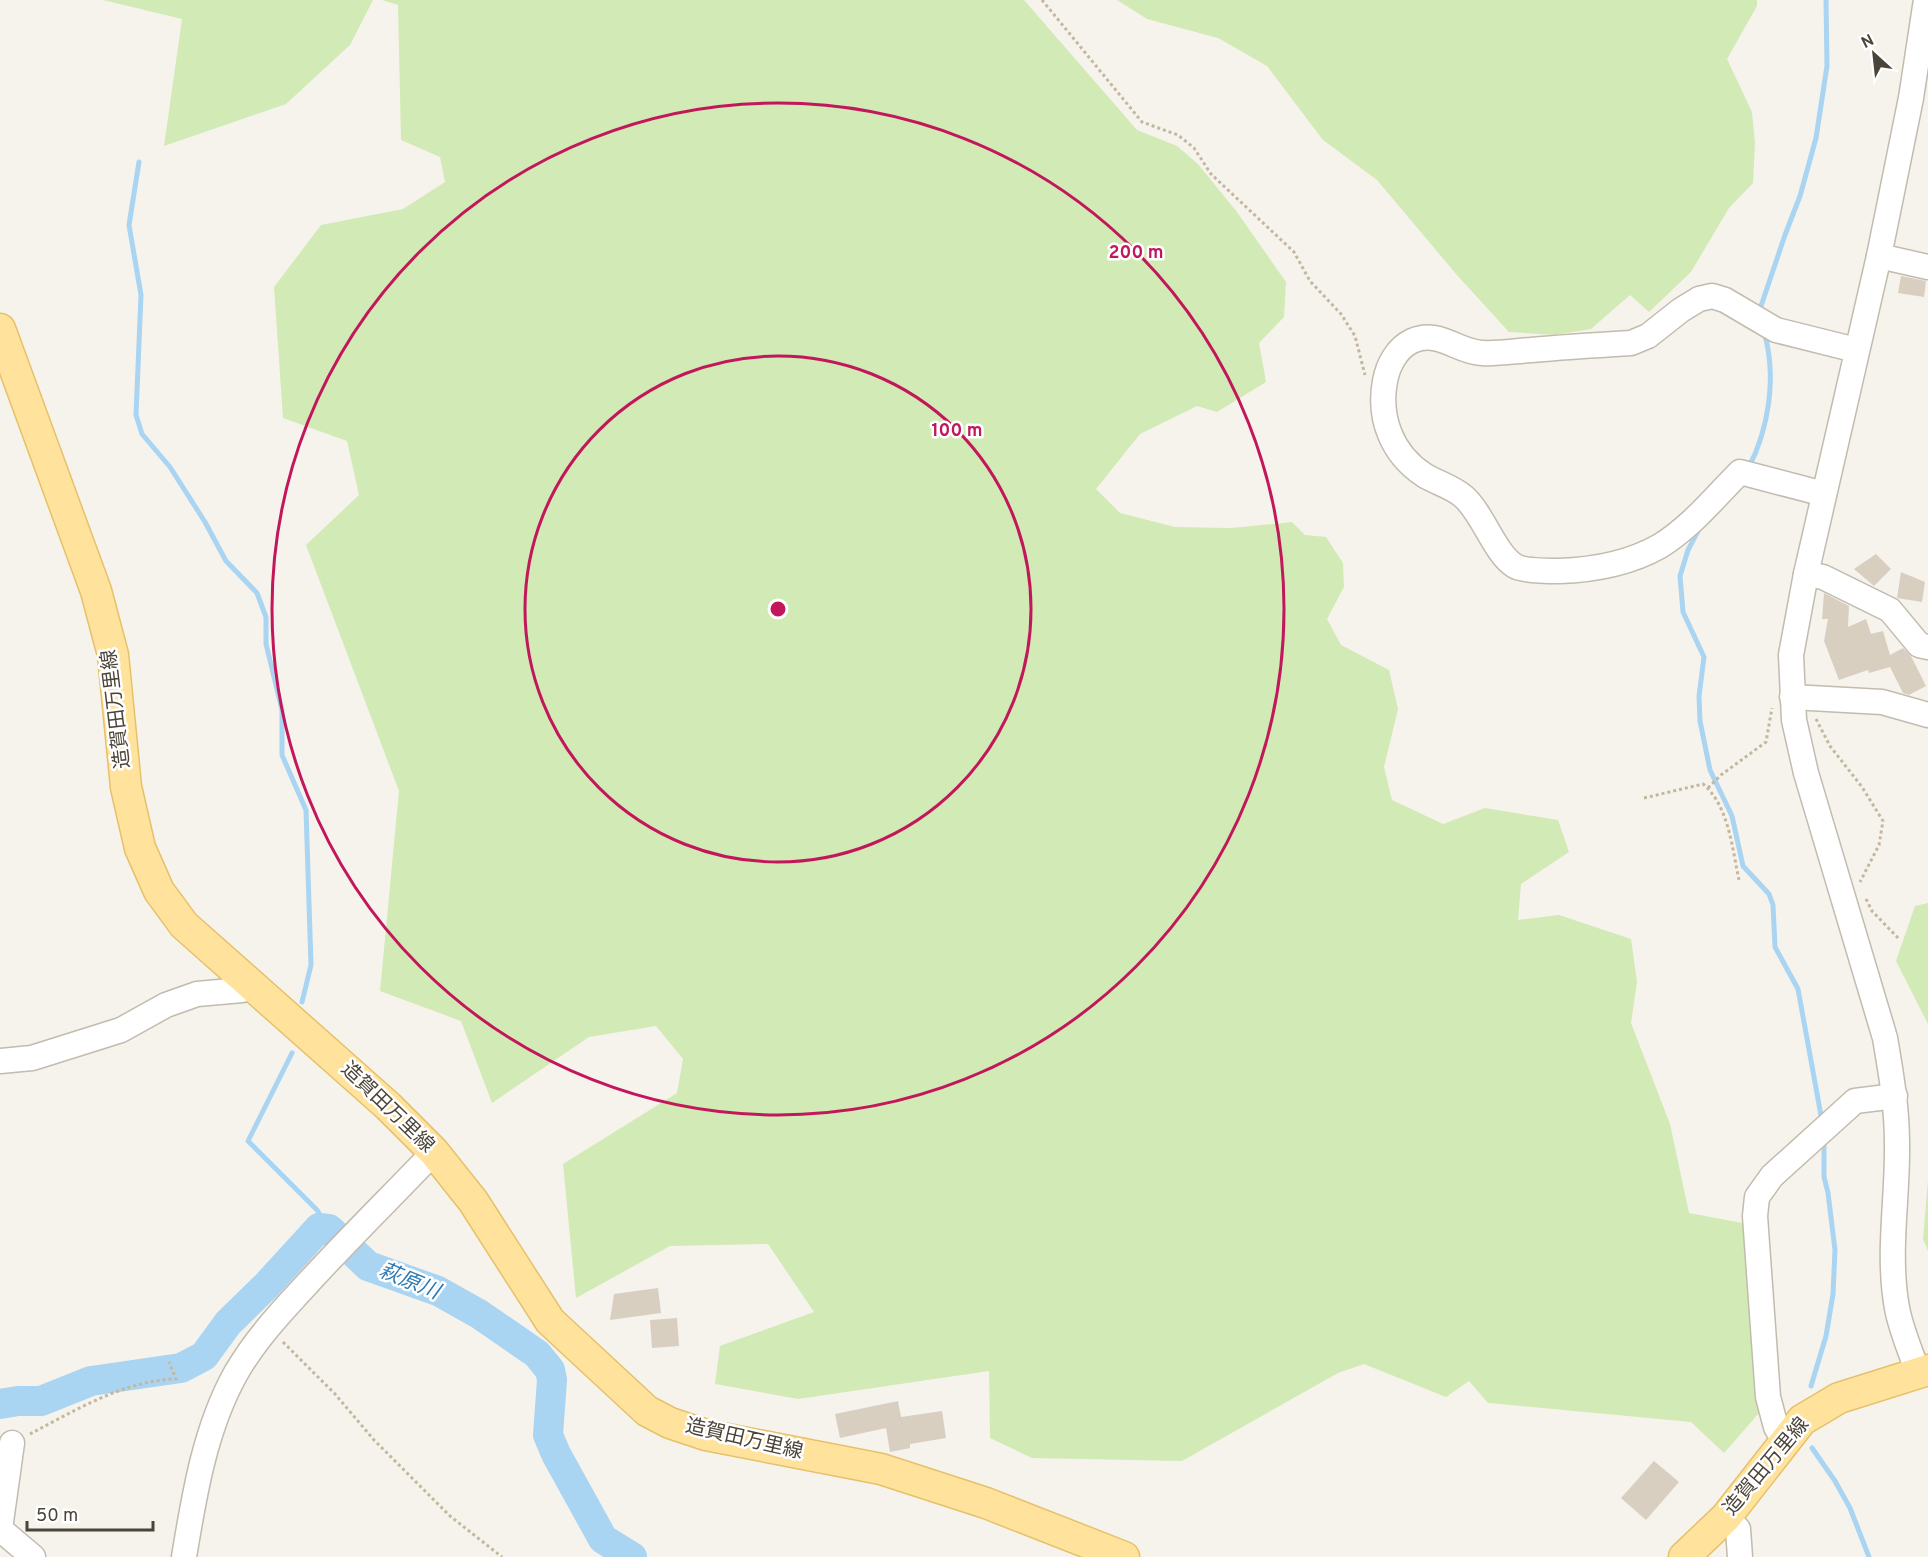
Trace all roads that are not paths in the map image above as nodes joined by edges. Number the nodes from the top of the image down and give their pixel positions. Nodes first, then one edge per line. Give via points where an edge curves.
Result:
1 (1926, 3) edge
2 (1920, 100) edge
3 (1879, 256) junction
4 (1928, 267) edge
5 (0, 329) edge
6 (1856, 350) junction
7 (1824, 494) junction
8 (1806, 574) junction
9 (1928, 647) edge
10 (1792, 697) junction
11 (1928, 715) edge
12 (250, 983) junction
13 (0, 1061) edge
14 (1895, 1096) junction
15 (434, 1152) junction
16 (1923, 1372) edge
17 (1784, 1441) junction
18 (12, 1443) road end
19 (1726, 1517) junction
20 (33, 1557) edge
21 (184, 1557) edge
22 (1124, 1557) edge
23 (1683, 1557) edge
24 (1740, 1557) edge

1 - 2 street
2 - 3 street
3 - 4 street
3 - 6 street
5 - 12 main road, 造賀田万里線 via 96,591 113,655 126,787 140,848 159,891 184,925
6 - 7 street
6 - 7 street via 1776,330 1712,296 1680,310 1648,336 1631,343 1479,353 1426,338 1399,350 1387,371 1383,390 1389,437 1423,475 1462,495 1475,508 1508,560 1517,567 1580,570 1611,565 1659,546 1690,522 1740,472
7 - 8 street
8 - 9 street via 1823,577 1890,609 1918,645
8 - 10 street via 1791,655
10 - 11 street via 1882,702
10 - 14 street via 1806,773 1885,1038
12 - 13 street via 242,990 197,994 166,1005 121,1030 43,1055
12 - 15 main road, 造賀田万里線
14 - 16 street via 1893,1269 1897,1309
14 - 17 street via 1855,1101 1772,1176 1757,1197 1767,1397
15 - 21 street via 267,1328 236,1374 209,1435
15 - 22 main road, 造賀田万里線 via 473,1201 550,1322 647,1411 706,1435 881,1469 986,1503
16 - 17 main road, 造賀田万里線 via 1839,1398 1802,1420
17 - 19 main road, 造賀田万里線
18 - 20 street via 0,1529
19 - 23 main road, 造賀田万里線
19 - 24 street via 1738,1529

